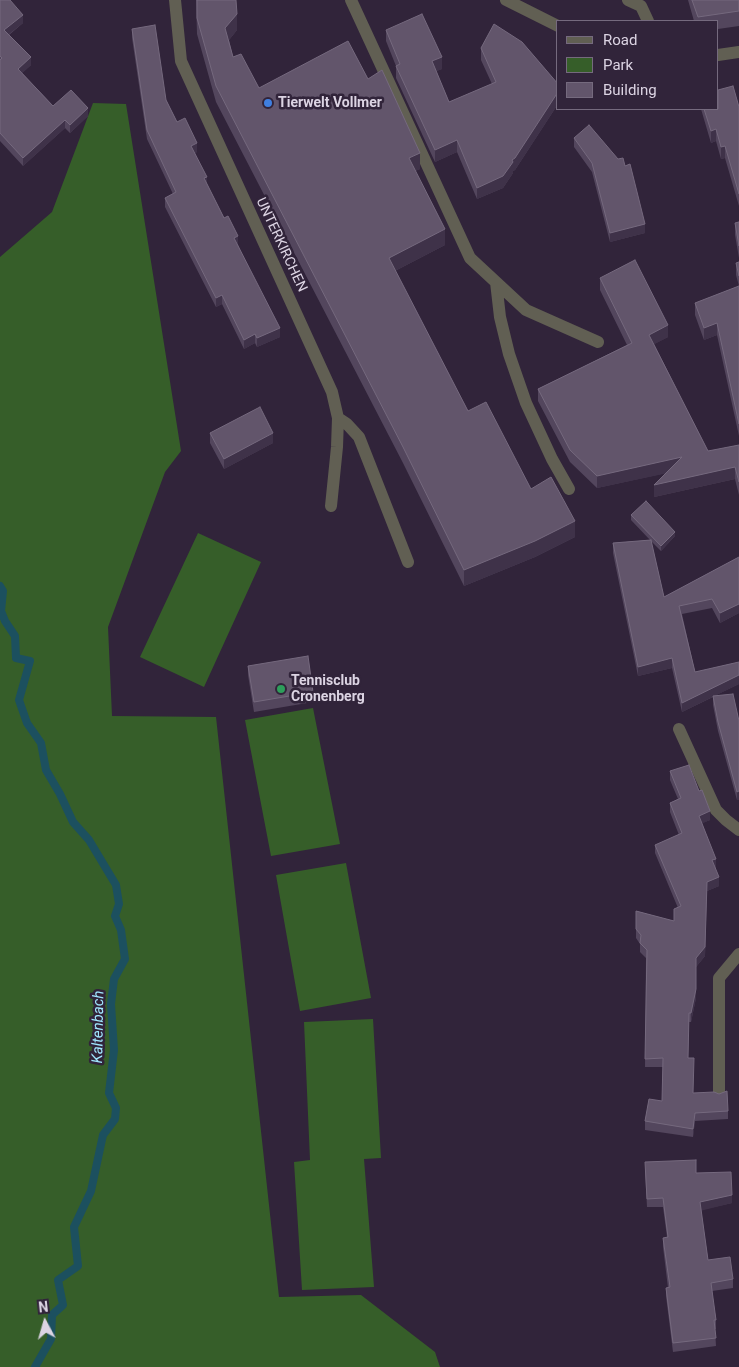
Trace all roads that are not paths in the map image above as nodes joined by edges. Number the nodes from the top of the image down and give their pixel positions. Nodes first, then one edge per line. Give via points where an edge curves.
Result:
1 (175, 0) edge
2 (352, 0) edge
3 (506, 0) edge
4 (628, 0) edge
5 (648, 20) edge
6 (556, 25) edge
7 (739, 52) edge
8 (719, 55) edge
9 (496, 282) junction
10 (598, 342) dead end
11 (338, 418) junction
12 (569, 489) dead end
13 (331, 506) dead end
14 (408, 562) dead end
15 (679, 728) dead end
16 (739, 830) edge
17 (739, 954) edge
18 (719, 1095) edge

1 - 11 street, UNTERKIRCHEN via 181,61 332,392
2 - 9 street via 470,258
3 - 6 street
4 - 5 street via 641,6
7 - 8 street
9 - 10 street via 526,310
9 - 12 street via 500,318 517,378 548,451
11 - 13 street, UNTERKIRCHEN
11 - 14 street via 359,437
15 - 16 street via 716,810
17 - 18 street via 719,978

